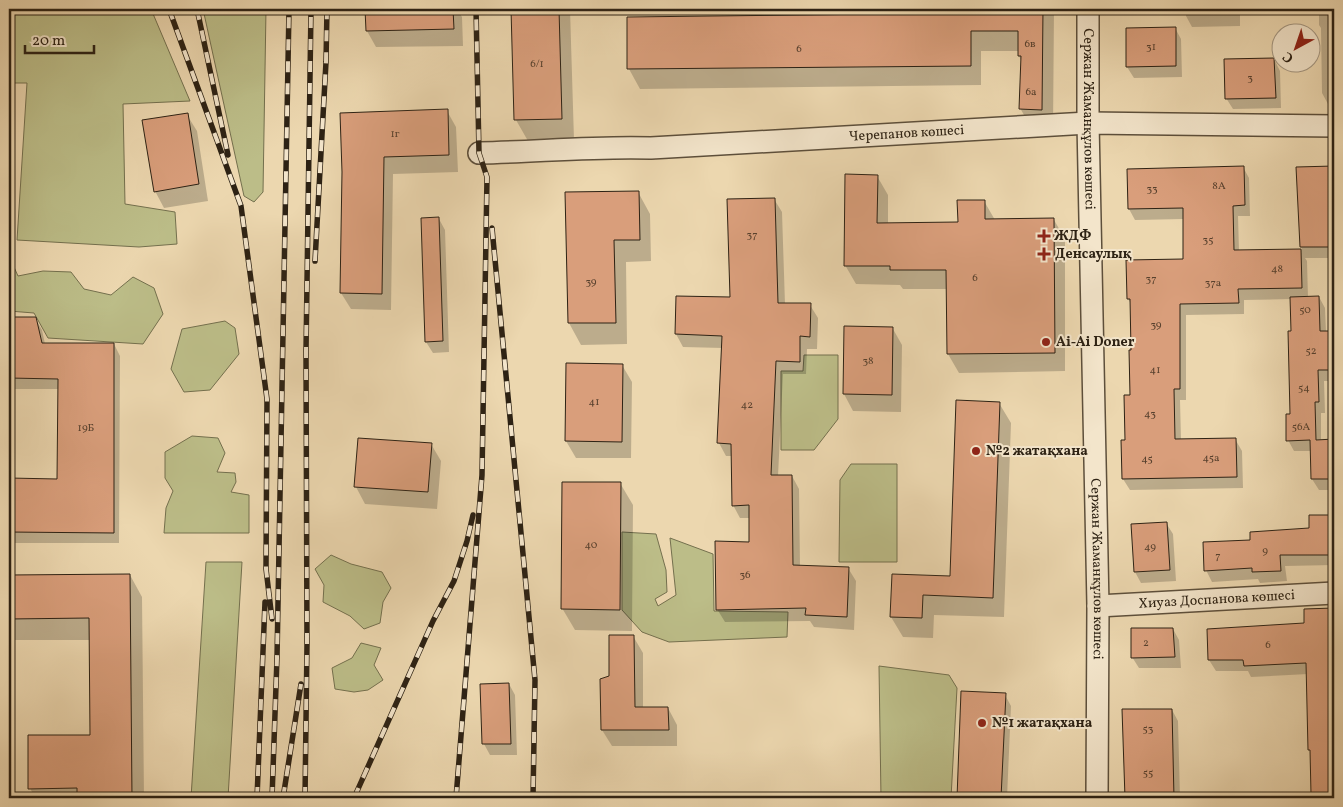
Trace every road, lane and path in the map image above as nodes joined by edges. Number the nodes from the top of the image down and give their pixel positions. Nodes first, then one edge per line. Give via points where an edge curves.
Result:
1 (1088, 9) edge
2 (1088, 123) junction
3 (1334, 126) edge
4 (479, 153) dead end
5 (1334, 593) edge
6 (1098, 606) junction
7 (1097, 798) edge

1 - 2 street, Сержан Жаманқұлов көшесі
2 - 3 street, Черепанов көшесі
2 - 4 street, Черепанов көшесі via 652,148
2 - 6 street, Сержан Жаманқұлов көшесі
5 - 6 street, Хиуаз Доспанова көшесі
6 - 7 street, Сержан Жаманқұлов көшесі

